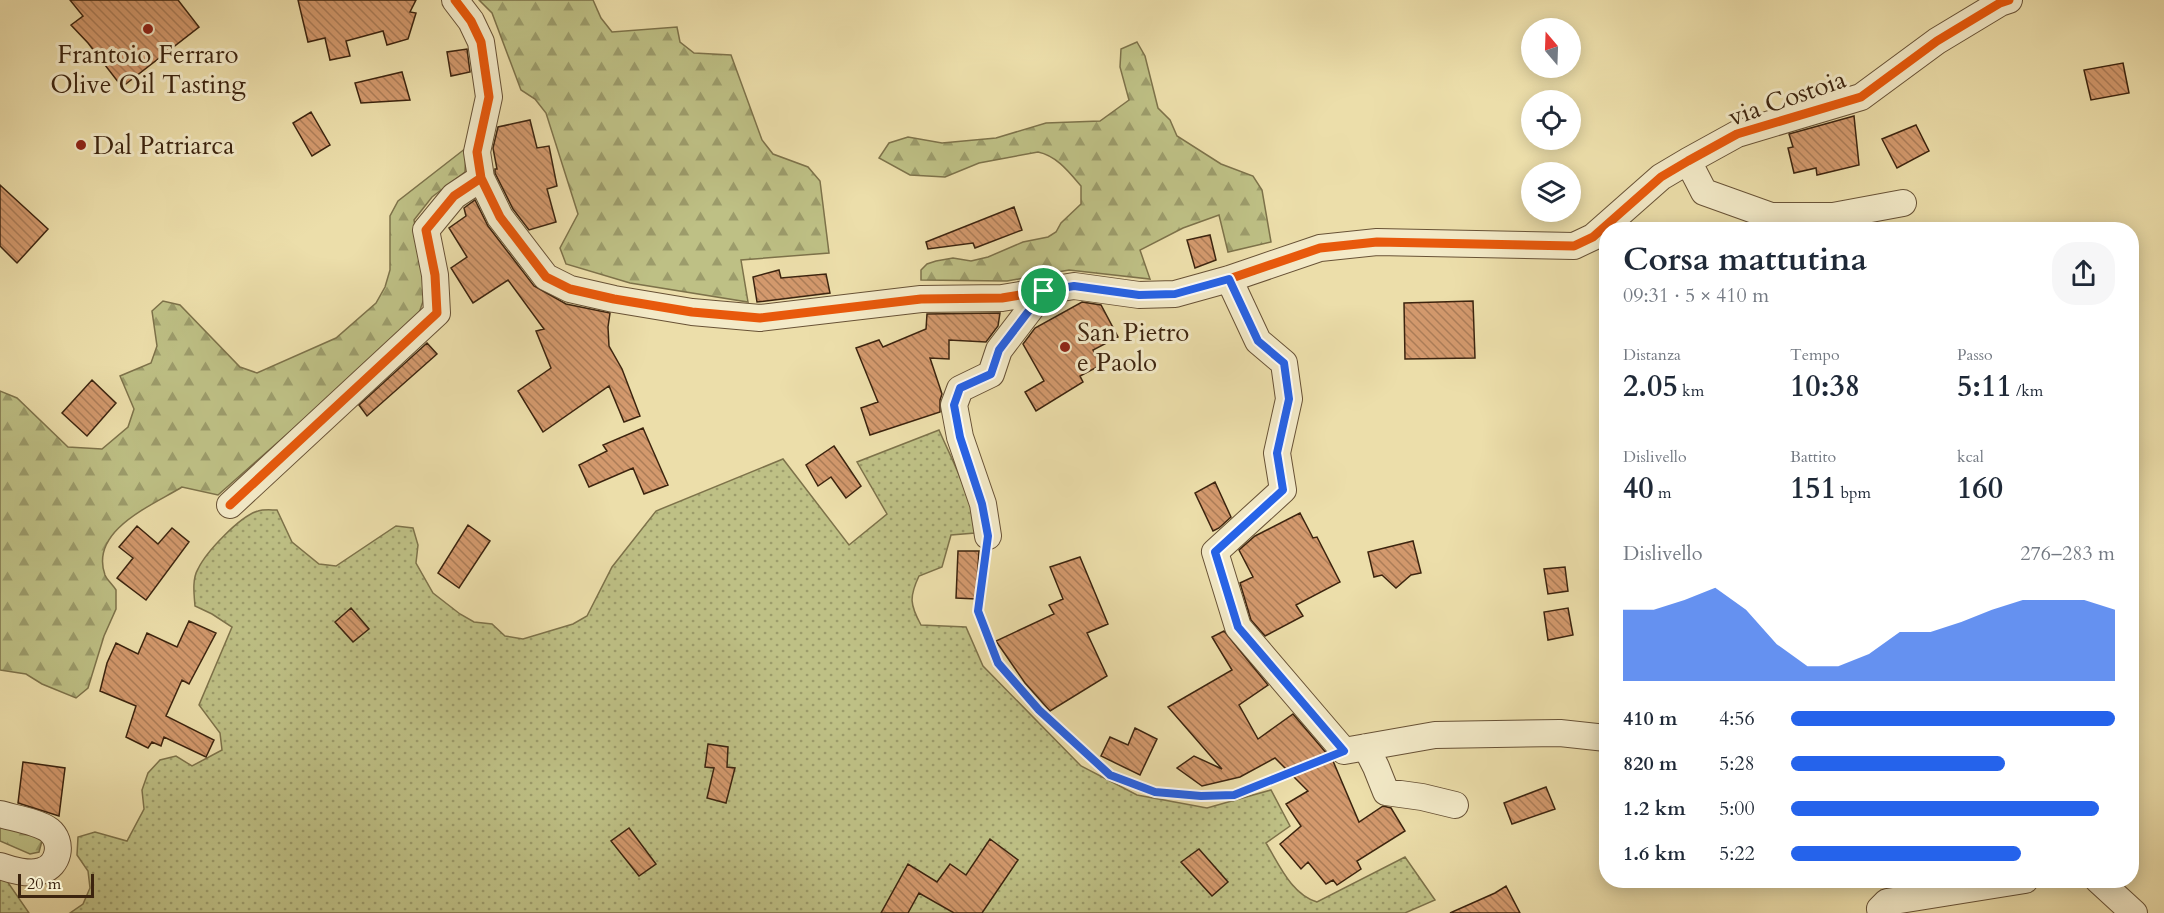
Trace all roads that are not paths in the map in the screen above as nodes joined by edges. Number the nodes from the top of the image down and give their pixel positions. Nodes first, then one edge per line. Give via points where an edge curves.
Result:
1 (455, 0) edge
2 (2009, 0) edge
3 (1688, 161) junction
4 (481, 178) junction
5 (1903, 203) dead end
6 (1610, 222) edge
7 (1599, 232) edge
8 (1229, 279) junction
9 (1044, 291) junction
10 (230, 505) dead end
11 (988, 536) road end
12 (1599, 737) edge
13 (1355, 749) junction
14 (1455, 805) dead end
15 (0, 814) edge
16 (0, 866) edge
17 (1975, 888) edge
18 (2107, 888) edge
19 (1881, 913) edge
20 (2134, 913) edge

1 - 4 street, via Costoia via 481,42 489,97 477,152
2 - 3 street, via Costoia via 1937,41 1861,97 1737,134
3 - 5 street via 1704,192 1771,216 1833,216
3 - 6 street, via Costoia via 1661,177
4 - 9 street, via Costoia via 500,217 546,277 570,289 614,299 760,318 921,299 1002,298
4 - 10 street via 454,196 426,230 435,275 437,313
7 - 8 street, via Costoia via 1574,246 1377,242 1320,248
8 - 9 street, via Costoia via 1175,294 1139,295 1074,286
8 - 13 street via 1258,341 1284,363 1289,399 1277,453 1283,490 1215,552 1238,627
9 - 11 street via 999,350 991,374 960,388 954,405
12 - 13 street via 1560,733 1434,735
13 - 14 street via 1376,767 1386,792
15 - 16 street via 47,829 58,848 54,863 41,872
17 - 19 street via 1887,902
18 - 20 street

